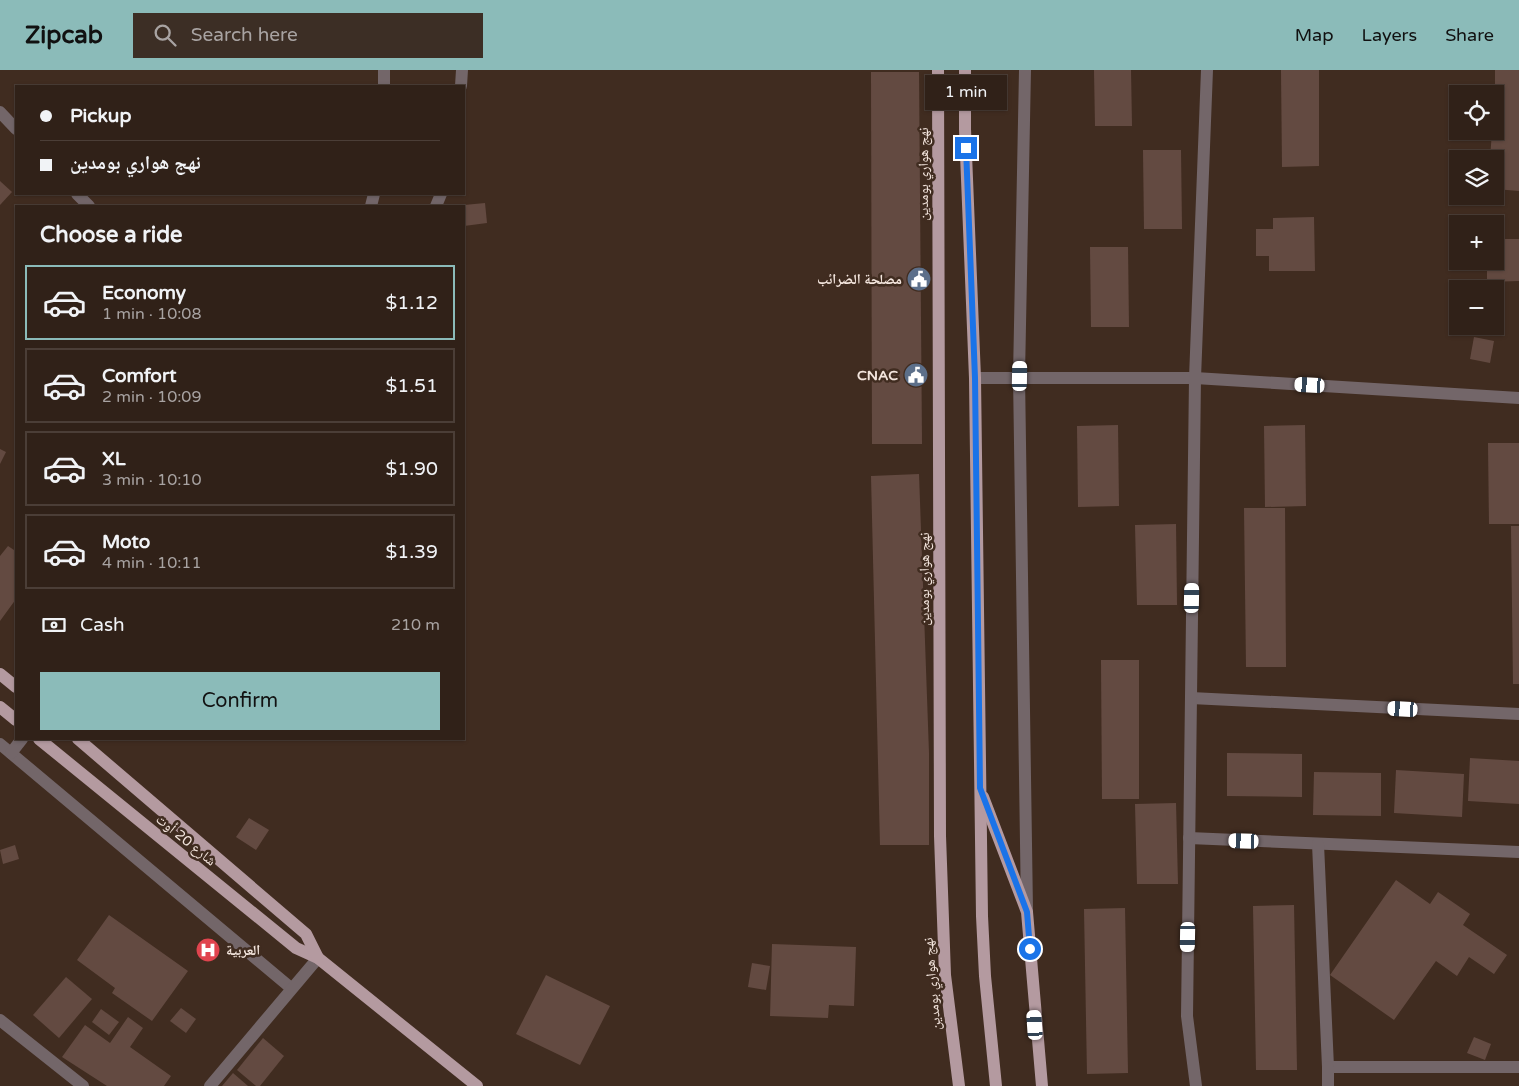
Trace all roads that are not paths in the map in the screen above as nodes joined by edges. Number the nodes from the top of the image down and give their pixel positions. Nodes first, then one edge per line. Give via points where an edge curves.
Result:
1 (384, 70) edge
2 (462, 70) edge
3 (938, 70) edge
4 (965, 70) edge
5 (1025, 70) edge
6 (1207, 70) edge
7 (384, 85) edge
8 (462, 85) edge
9 (0, 112) edge
10 (15, 128) edge
11 (78, 195) edge
12 (88, 205) edge
13 (1020, 376) junction
14 (975, 378) junction
15 (1195, 378) junction
16 (1519, 398) edge
17 (0, 674) edge
18 (15, 686) edge
19 (1191, 698) junction
20 (0, 707) edge
21 (1519, 714) edge
22 (15, 719) edge
23 (21, 740) edge
24 (40, 740) edge
25 (79, 740) edge
26 (0, 744) edge
27 (11, 753) junction
28 (980, 788) junction
29 (1189, 838) junction
30 (1318, 844) junction
31 (1519, 852) edge
32 (1027, 912) junction
33 (318, 958) junction
34 (291, 988) junction
35 (0, 1020) edge
36 (1328, 1067) junction
37 (1519, 1068) edge
38 (83, 1086) edge
39 (210, 1086) edge
40 (477, 1086) edge
41 (959, 1086) edge
42 (996, 1086) edge
43 (1042, 1086) edge
44 (1196, 1086) edge
45 (1328, 1086) edge

1 - 7 street
2 - 8 street
3 - 41 main road, نهج هواري بومدين via 940,836 945,976
4 - 14 main road
5 - 13 street
6 - 15 street
9 - 10 street
11 - 12 street
13 - 14 street
13 - 15 street
13 - 32 street
14 - 28 main road
15 - 16 street
15 - 19 street
17 - 18 main road
19 - 21 street
19 - 29 street
20 - 22 main road
23 - 27 street
24 - 33 main road, شارع 20 أوت via 296,948
25 - 33 main road, شارع 20 أوت via 306,934
26 - 27 street
27 - 34 street
28 - 32 main road
28 - 42 main road via 985,976
29 - 30 street
29 - 44 street via 1188,1016
30 - 31 street
30 - 36 street
32 - 43 main road
33 - 34 street
33 - 40 main road, شارع 20 أوت
34 - 39 street
35 - 38 street
36 - 37 street
36 - 45 street

